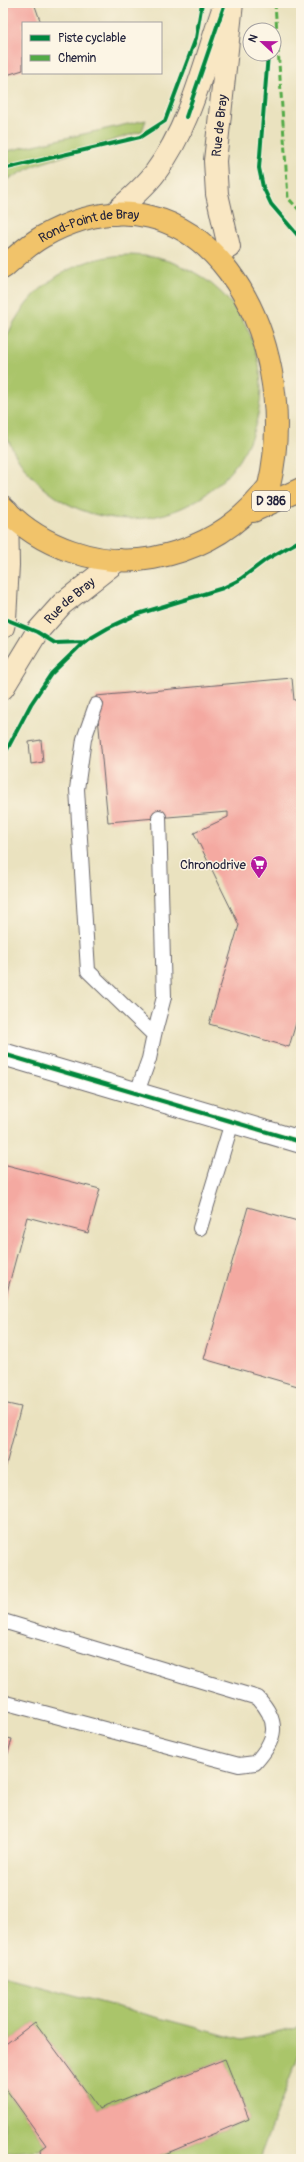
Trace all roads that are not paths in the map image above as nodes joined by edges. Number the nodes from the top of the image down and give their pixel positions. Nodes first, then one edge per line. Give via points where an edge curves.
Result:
1 (225, 3) edge
2 (232, 3) edge
3 (114, 214) junction
4 (237, 253) joint
5 (3, 268) edge
6 (296, 425) dead end
7 (301, 489) edge
8 (5, 509) edge
9 (243, 516) junction
10 (118, 560) junction
11 (3, 627) edge
12 (3, 688) edge
13 (96, 705) dead end
14 (159, 817) dead end
15 (154, 1035) junction
16 (3, 1054) edge
17 (136, 1095) junction
18 (232, 1122) junction
19 (301, 1142) edge
20 (200, 1228) dead end
21 (3, 1621) edge
22 (3, 1702) edge

1 - 3 street, Rue de Bray via 186,117 170,150 154,174
2 - 4 street, Rue de Bray via 215,161 217,194
3 - 4 main road, Rond-Point de Bray via 163,217 203,231
3 - 5 main road, Rond-Point de Bray via 89,218 41,237
6 - 9 main road via 287,455 275,477
7 - 9 main road, D 386
8 - 10 main road via 39,536 58,546 91,556
8 - 11 street via 8,565
9 - 10 main road via 198,546 152,558
10 - 12 street, Rue de Bray via 62,604 37,632
13 - 15 lane via 84,739 77,789 88,971
14 - 15 lane via 164,997
15 - 17 lane
16 - 17 street
17 - 18 street
18 - 19 street
18 - 20 lane
21 - 22 lane via 258,1698 269,1711 274,1726 267,1750 255,1763 239,1765

